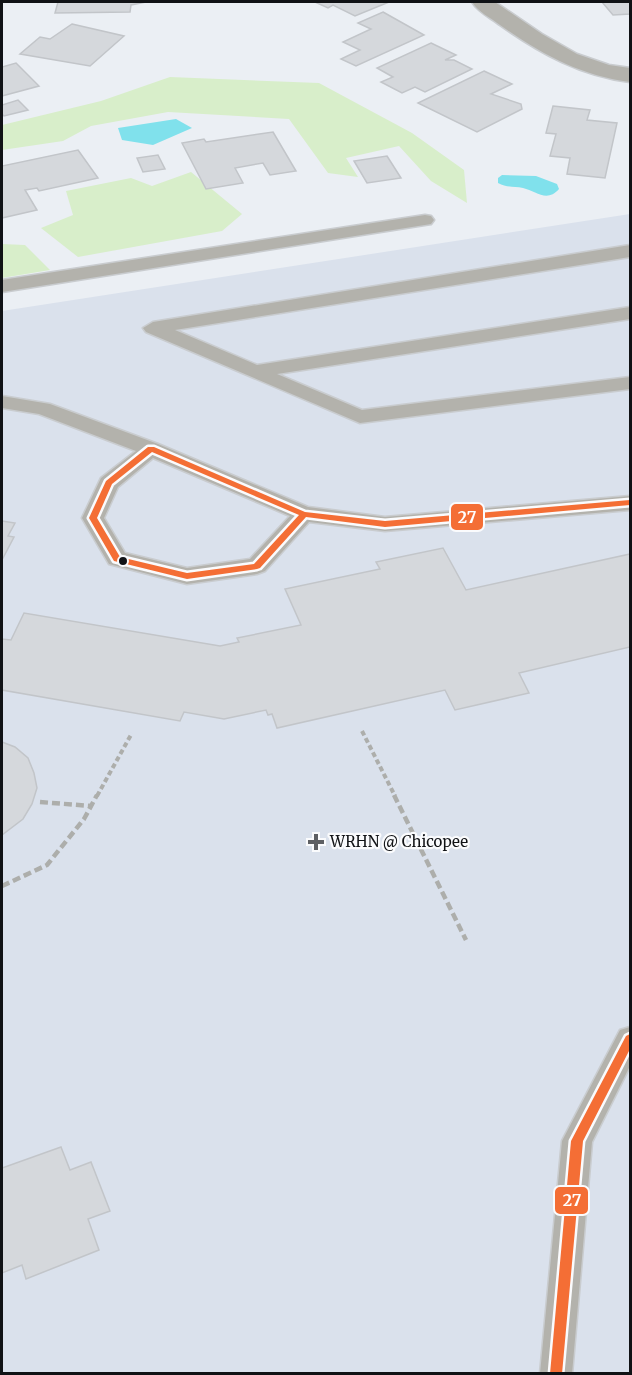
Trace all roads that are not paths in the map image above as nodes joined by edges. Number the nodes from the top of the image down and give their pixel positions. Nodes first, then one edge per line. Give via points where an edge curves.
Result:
1 (482, 2) edge
2 (630, 75) edge
3 (425, 220) dead end
4 (630, 251) edge
5 (2, 286) edge
6 (630, 313) edge
7 (253, 372) junction
8 (630, 383) edge
9 (2, 402) edge
10 (151, 449) junction
11 (630, 503) edge
12 (304, 514) junction
13 (630, 1039) edge
14 (556, 1374) edge

1 - 2 street via 561,57 601,72
3 - 5 lane
4 - 7 lane via 153,328
6 - 7 lane
7 - 8 lane via 360,417
9 - 10 lane via 44,408
10 - 12 lane
10 - 12 lane via 109,483 93,518 117,559 187,576 257,566
11 - 12 lane via 385,524
13 - 14 lane via 577,1141

